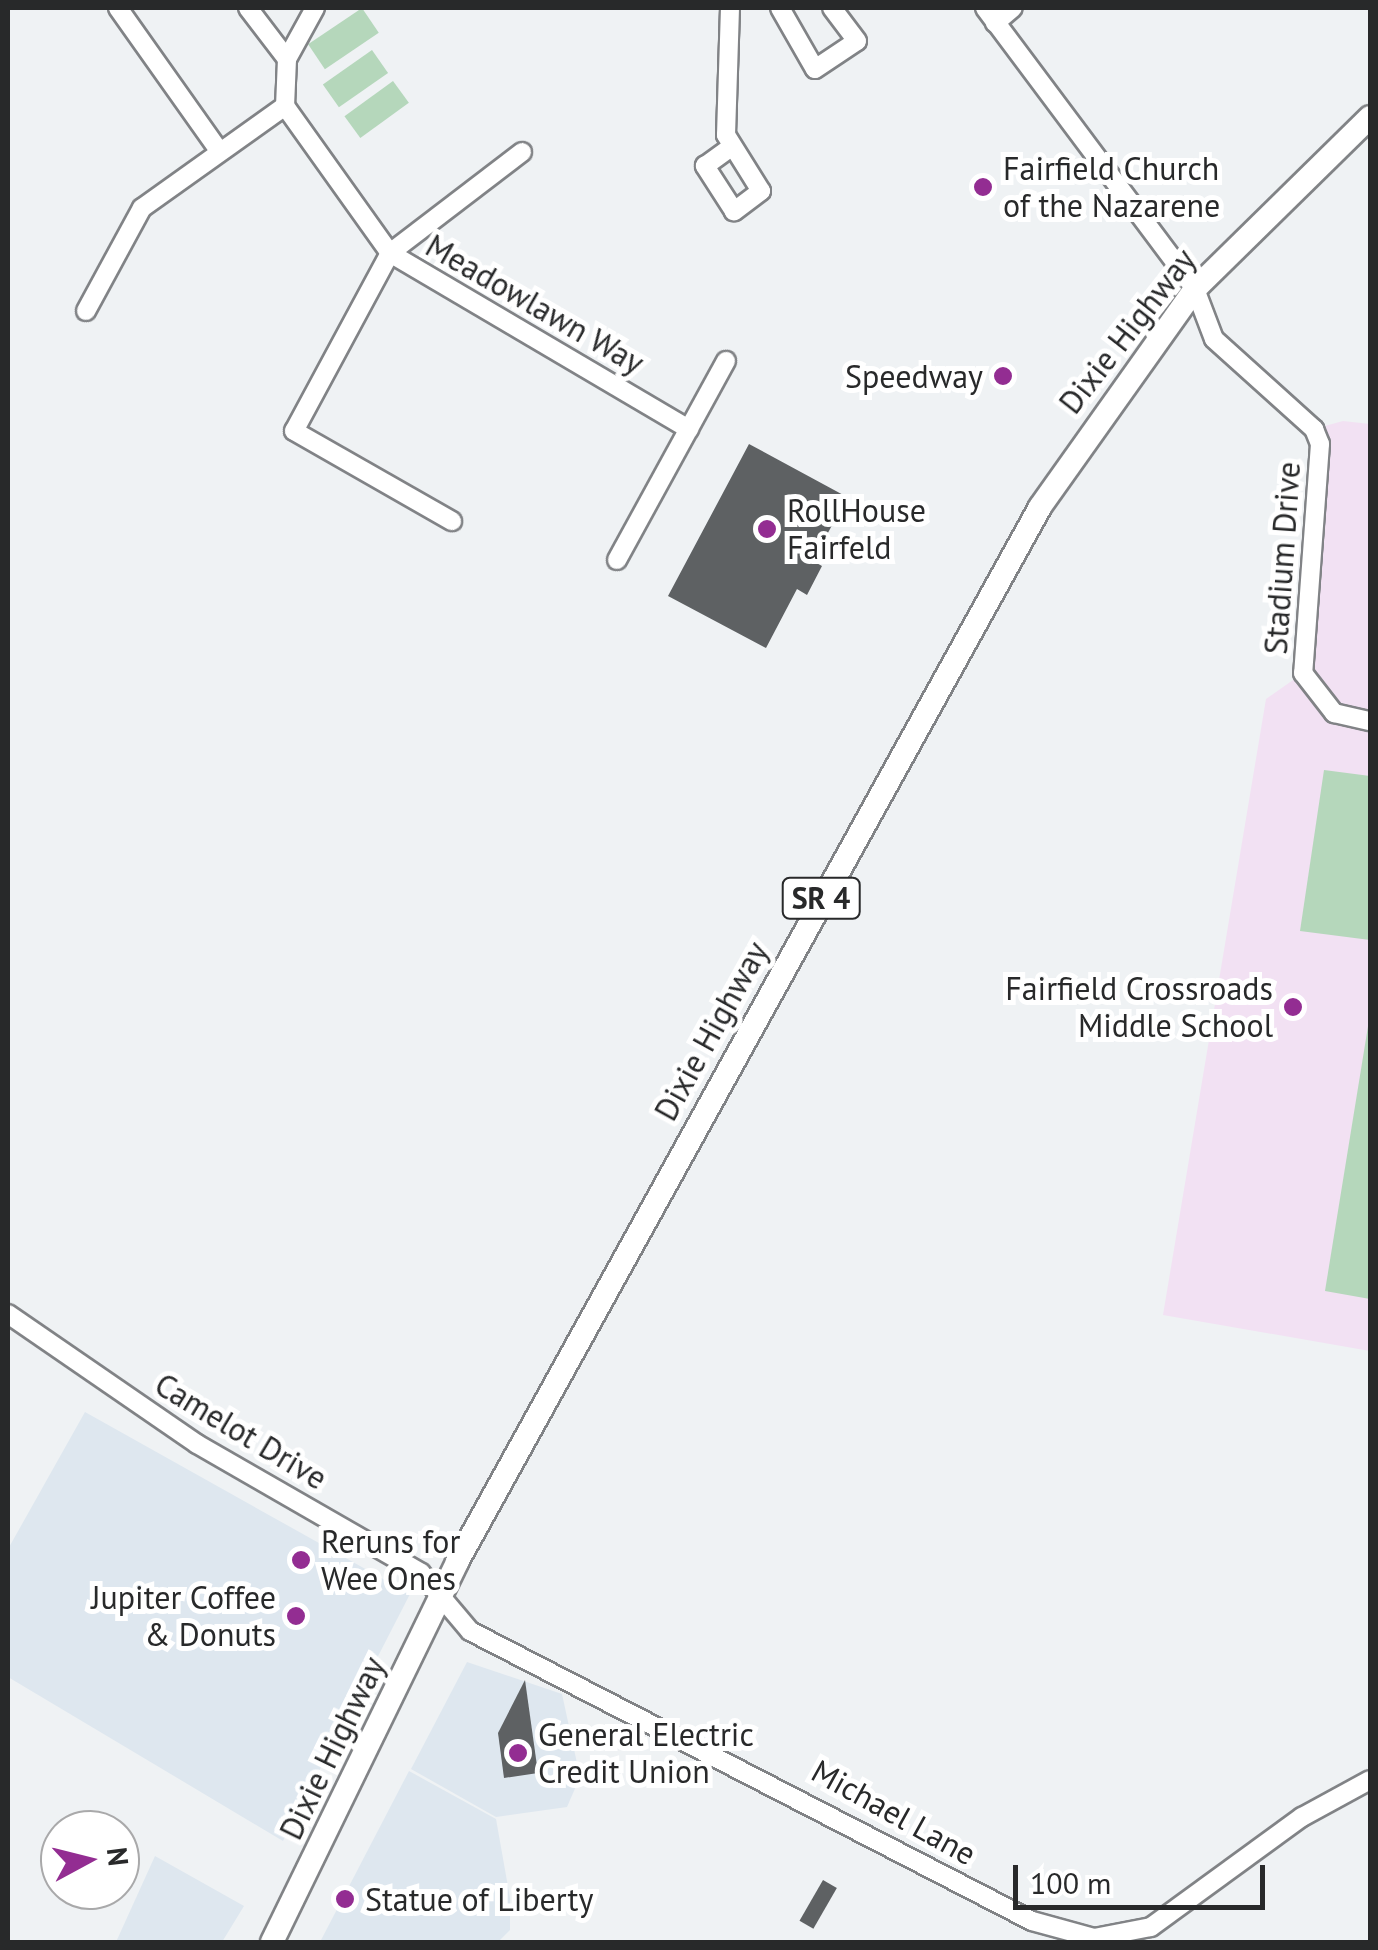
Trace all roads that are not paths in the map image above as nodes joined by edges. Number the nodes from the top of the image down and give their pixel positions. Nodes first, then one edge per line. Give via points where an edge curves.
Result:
1 (118, 8) edge
2 (248, 8) edge
3 (314, 8) edge
4 (730, 8) edge
5 (780, 8) edge
6 (832, 8) edge
7 (1013, 8) edge
8 (990, 15) edge
9 (287, 59) junction
10 (286, 106) junction
11 (1370, 117) edge
12 (731, 147) dead end
13 (220, 152) junction
14 (522, 152) dead end
15 (390, 253) junction
16 (1195, 288) junction
17 (86, 311) dead end
18 (726, 360) dead end
19 (689, 429) junction
20 (452, 521) dead end
21 (617, 560) dead end
22 (1370, 721) edge
23 (8, 1314) edge
24 (442, 1600) junction
25 (1370, 1780) edge
26 (272, 1942) edge

1 - 13 street
2 - 9 street
3 - 9 street
4 - 12 street
5 - 6 street via 815,69 857,42
7 - 8 street
8 - 16 street, Stadium Drive
9 - 10 street
10 - 13 street
10 - 15 street
11 - 16 main road, Dixie Highway / SR 4
13 - 17 street via 142,208
14 - 15 street, Meadowlawn Way
15 - 19 street, Meadowlawn Way
15 - 20 street via 294,430
16 - 22 street, Stadium Drive via 1214,339 1320,444 1303,673 1334,713
16 - 24 main road, Dixie Highway / SR 4 via 1040,507
18 - 19 street
19 - 21 street
23 - 24 street, Camelot Drive via 197,1444 421,1573
24 - 25 street, Michael Lane via 470,1631 1032,1921 1094,1938 1151,1927 1302,1817
24 - 26 main road, Dixie Highway / SR 4

